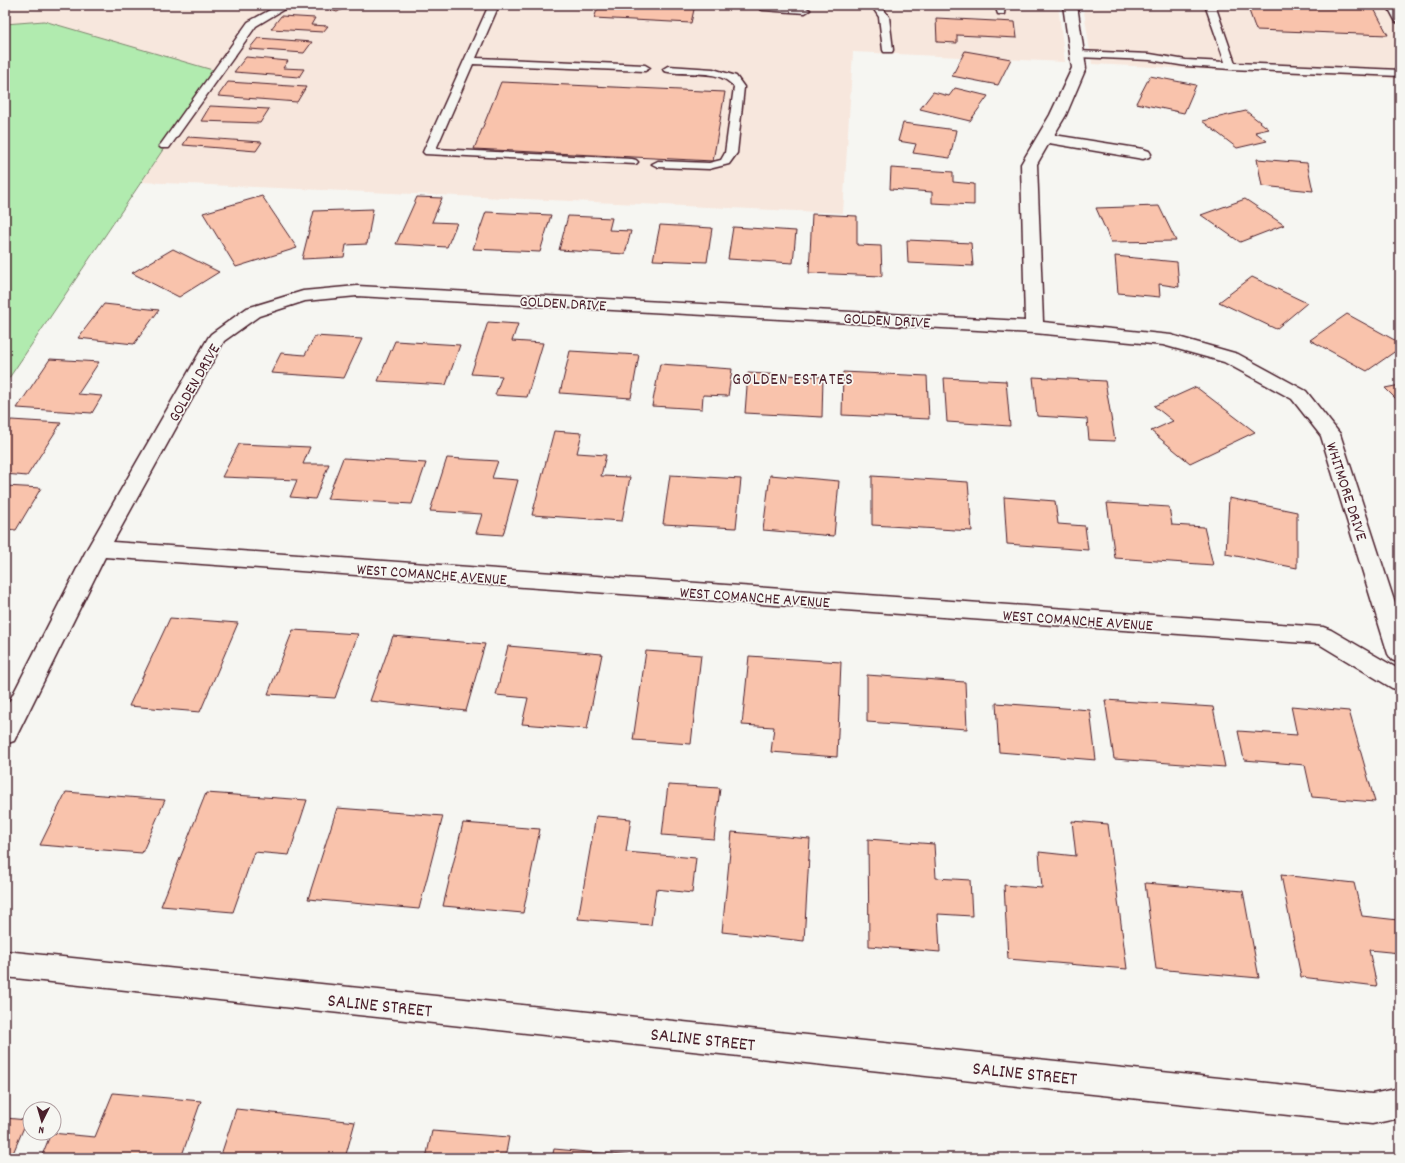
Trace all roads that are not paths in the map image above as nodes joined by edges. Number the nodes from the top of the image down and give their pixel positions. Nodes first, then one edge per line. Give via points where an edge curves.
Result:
1 (286, 5) edge
2 (494, 5) edge
3 (763, 5) edge
4 (876, 5) edge
5 (1070, 5) edge
6 (1210, 5) edge
7 (1392, 5) edge
8 (805, 10) dead end
9 (1400, 20) edge
10 (888, 50) dead end
11 (1078, 54) junction
12 (469, 61) junction
13 (1231, 66) junction
14 (645, 68) dead end
15 (668, 69) dead end
16 (1400, 74) edge
17 (1045, 138) junction
18 (165, 146) dead end
19 (1142, 154) dead end
20 (632, 162) dead end
21 (658, 164) dead end
22 (1034, 327) junction
23 (98, 549) junction
24 (1400, 654) edge
25 (1400, 681) edge
26 (5, 734) edge
27 (5, 964) edge
28 (1400, 1103) edge

1 - 18 lane via 252,24
2 - 12 lane
3 - 8 lane
4 - 10 lane via 884,17
5 - 11 street
6 - 13 lane
7 - 9 lane
11 - 13 lane via 1150,57
11 - 17 street via 1079,68 1058,116
12 - 14 lane
12 - 20 lane via 429,152
13 - 16 lane
15 - 21 lane via 709,71 732,78 739,87 731,153 725,162 709,166
17 - 19 street
17 - 22 street via 1029,164
22 - 23 street, GOLDEN DRIVE via 357,291 303,296 253,312 217,338
22 - 24 street, WHITMORE DRIVE via 1164,339 1231,358 1299,395 1330,434
23 - 25 street, WEST COMANCHE AVENUE via 1323,636
23 - 26 street, GOLDEN DRIVE
27 - 28 street, SALINE STREET via 1372,1109

